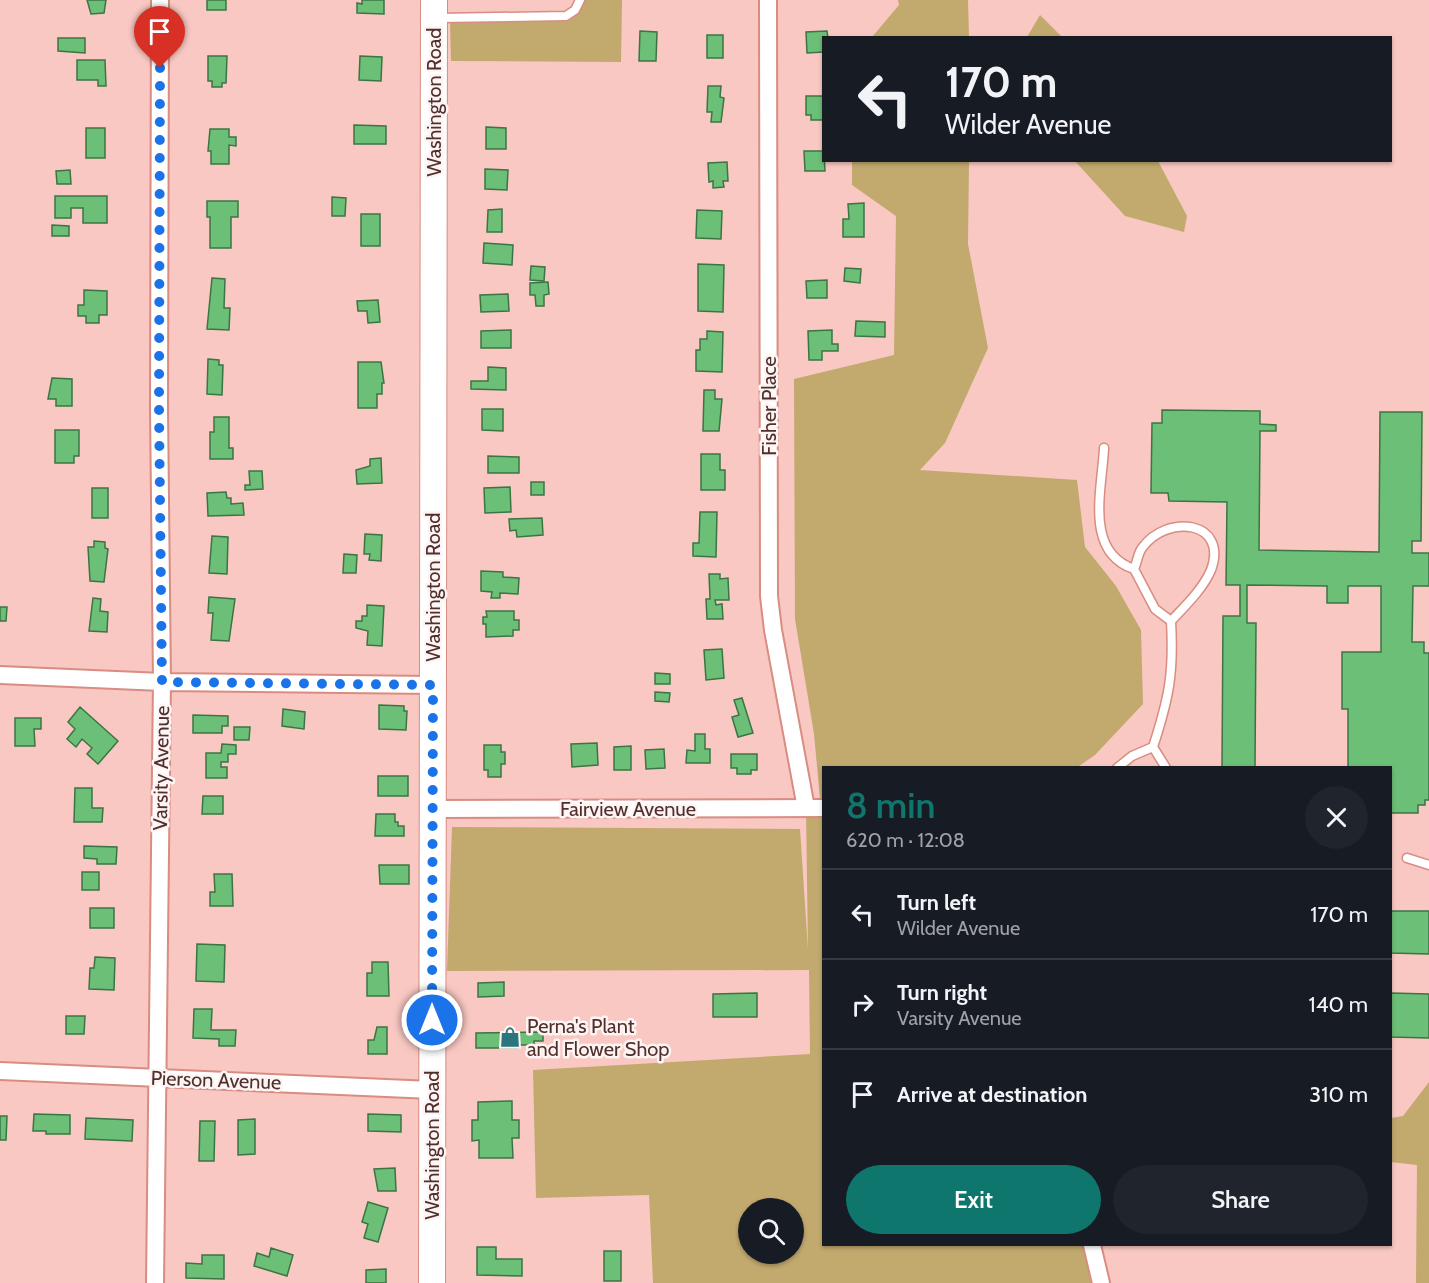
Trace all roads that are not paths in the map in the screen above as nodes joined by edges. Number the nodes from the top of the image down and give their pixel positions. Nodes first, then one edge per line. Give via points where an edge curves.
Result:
1 (160, 0) edge
2 (580, 0) edge
3 (768, 0) edge
4 (434, 9) edge
5 (1104, 448) dead end
6 (1134, 569) junction
7 (1171, 621) junction
8 (0, 675) edge
9 (162, 682) junction
10 (433, 685) junction
11 (1153, 747) junction
12 (1119, 766) edge
13 (1165, 766) edge
14 (806, 808) junction
15 (822, 808) edge
16 (433, 809) junction
17 (1407, 858) dead end
18 (1429, 865) edge
19 (0, 1071) edge
20 (157, 1078) junction
21 (432, 1090) junction
22 (1092, 1246) edge
23 (155, 1283) edge
24 (432, 1283) edge
25 (1101, 1283) edge

1 - 9 street, Varsity Avenue
2 - 4 lane via 566,16
3 - 14 street, Fisher Place via 769,596
4 - 10 main road, Washington Road
5 - 6 lane via 1102,542 1121,565
6 - 7 lane via 1155,609
6 - 7 lane via 1142,548 1168,527 1193,526 1204,531 1211,543 1211,570 1195,596
7 - 11 lane via 1173,662 1167,703
8 - 9 street
9 - 10 street
9 - 20 street, Varsity Avenue
10 - 16 main road, Washington Road
11 - 12 lane
11 - 13 lane
14 - 15 street, Fairview Avenue
14 - 16 street, Fairview Avenue
16 - 21 main road, Washington Road
17 - 18 lane
19 - 20 street, Pierson Avenue
20 - 21 street, Pierson Avenue
20 - 23 street, Varsity Avenue
21 - 24 main road, Washington Road
22 - 25 street

